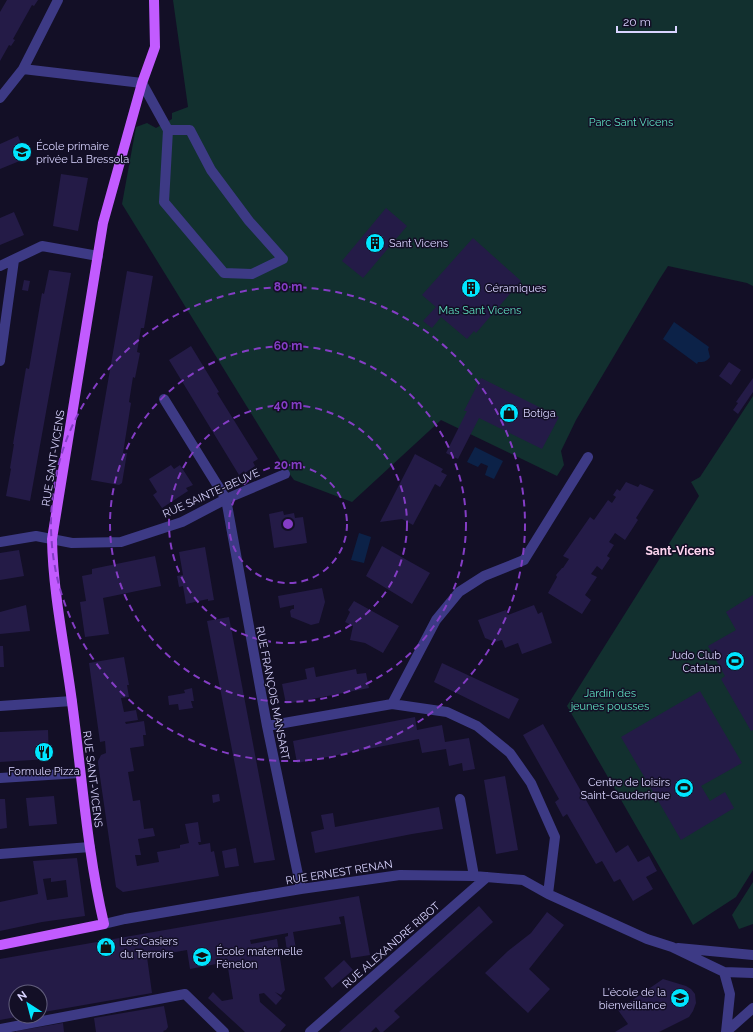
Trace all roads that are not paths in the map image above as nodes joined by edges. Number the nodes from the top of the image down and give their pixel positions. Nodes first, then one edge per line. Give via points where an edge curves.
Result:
1 (58, 0) edge
2 (154, 0) edge
3 (23, 69) junction
4 (142, 83) junction
5 (0, 98) edge
6 (168, 130) junction
7 (98, 256) junction
8 (14, 260) junction
9 (0, 266) edge
10 (0, 361) edge
11 (164, 399) dead end
12 (588, 457) dead end
13 (285, 474) dead end
14 (226, 499) junction
15 (52, 539) junction
16 (0, 542) edge
17 (72, 701) junction
18 (392, 704) junction
19 (0, 706) edge
20 (267, 726) junction
21 (80, 773) junction
22 (0, 778) edge
23 (460, 799) dead end
24 (90, 848) junction
25 (0, 854) edge
26 (474, 876) junction
27 (487, 877) junction
28 (301, 889) junction
29 (548, 894) junction
30 (104, 924) junction
31 (0, 945) edge
32 (672, 947) junction
33 (753, 955) edge
34 (724, 972) junction
35 (753, 973) edge
36 (753, 1008) edge
37 (0, 1030) edge
38 (224, 1032) edge
39 (310, 1032) edge
40 (726, 1032) edge

1 - 3 street
2 - 4 main road, RUE SANT-VICENS via 155,47
3 - 4 street
3 - 5 street
4 - 6 street
4 - 7 main road, RUE SANT-VICENS via 103,223
6 - 6 street via 164,202 224,273 252,274 283,259 248,221 212,170 190,130
7 - 8 street via 42,246
7 - 15 main road, RUE SANT-VICENS
8 - 9 street
8 - 10 street
11 - 14 street
12 - 18 street via 524,560 484,576 459,592 436,620
13 - 14 street, RUE SAINTE-BEUVE
14 - 15 street, RUE SAINTE-BEUVE via 182,522 121,542 72,543
14 - 20 street, RUE FRANÇOIS MANSART
15 - 16 street, RUE SAINTE-BEUVE via 36,536
15 - 17 main road, RUE SANT-VICENS via 52,567
17 - 19 street
17 - 21 main road, RUE SANT-VICENS
18 - 20 street
18 - 29 street via 447,712 477,726 510,753 531,783 555,837
20 - 28 street, RUE FRANÇOIS MANSART
21 - 22 street
21 - 24 main road, RUE SANT-VICENS
23 - 26 street
24 - 25 street
24 - 30 main road, RUE SANT-VICENS
26 - 27 street, RUE ERNEST RENAN
26 - 28 street, RUE ERNEST RENAN via 400,875
27 - 29 street, RUE ERNEST RENAN via 523,880
27 - 39 street, RUE ALEXANDRE RIBOT
28 - 30 street, RUE ERNEST RENAN
29 - 32 street, RUE ERNEST RENAN via 647,939
30 - 31 main road, RUE ERNEST RENAN
32 - 33 street, RUE ERNEST RENAN
32 - 34 street, RUE ERNEST RENAN
34 - 35 street, RUE ERNEST RENAN
34 - 40 street via 730,994
36 - 40 street
37 - 38 street via 185,994

